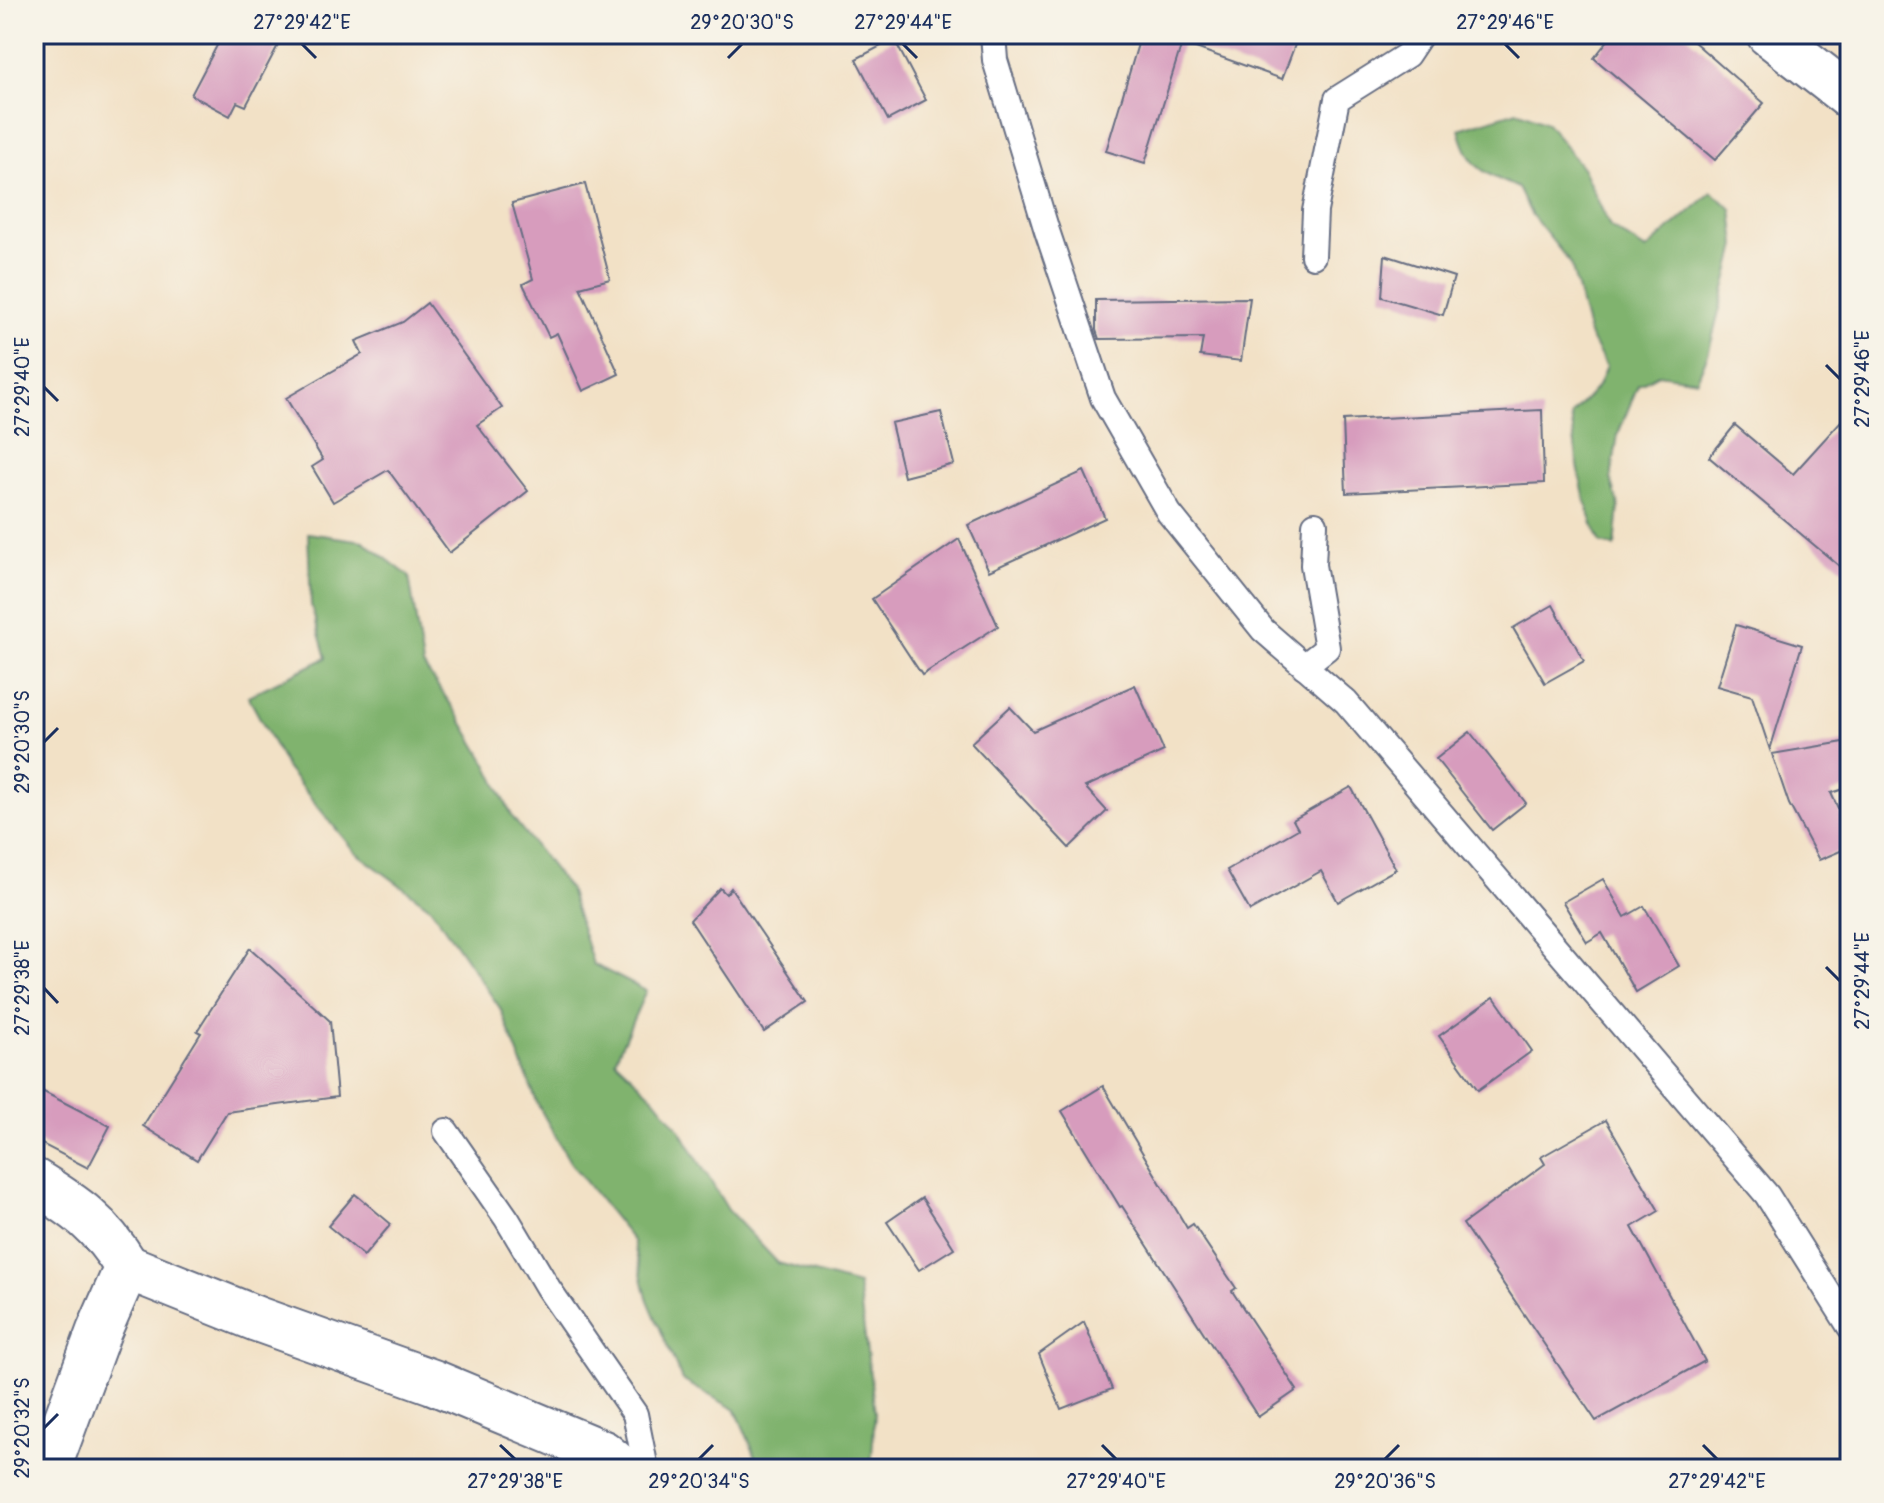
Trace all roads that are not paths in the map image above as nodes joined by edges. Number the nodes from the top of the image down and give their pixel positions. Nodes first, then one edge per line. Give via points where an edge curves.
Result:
1 (993, 34) edge
2 (1421, 34) edge
3 (1769, 34) edge
4 (1850, 97) edge
5 (1313, 256) dead end
6 (1315, 524) dead end
7 (1304, 666) junction
8 (446, 1131) dead end
9 (34, 1181) edge
10 (127, 1267) junction
11 (1850, 1327) edge
12 (48, 1469) edge
13 (622, 1469) edge
14 (646, 1469) edge

1 - 7 lane via 995,60 1103,398 1169,513 1263,630
2 - 5 lane via 1407,55 1337,99 1315,211
3 - 4 street
6 - 7 lane via 1313,565 1327,648
7 - 11 lane via 1346,702 1767,1195
8 - 14 lane via 635,1414
9 - 10 street via 75,1206 110,1239
10 - 12 street
10 - 13 street via 433,1382 603,1453

